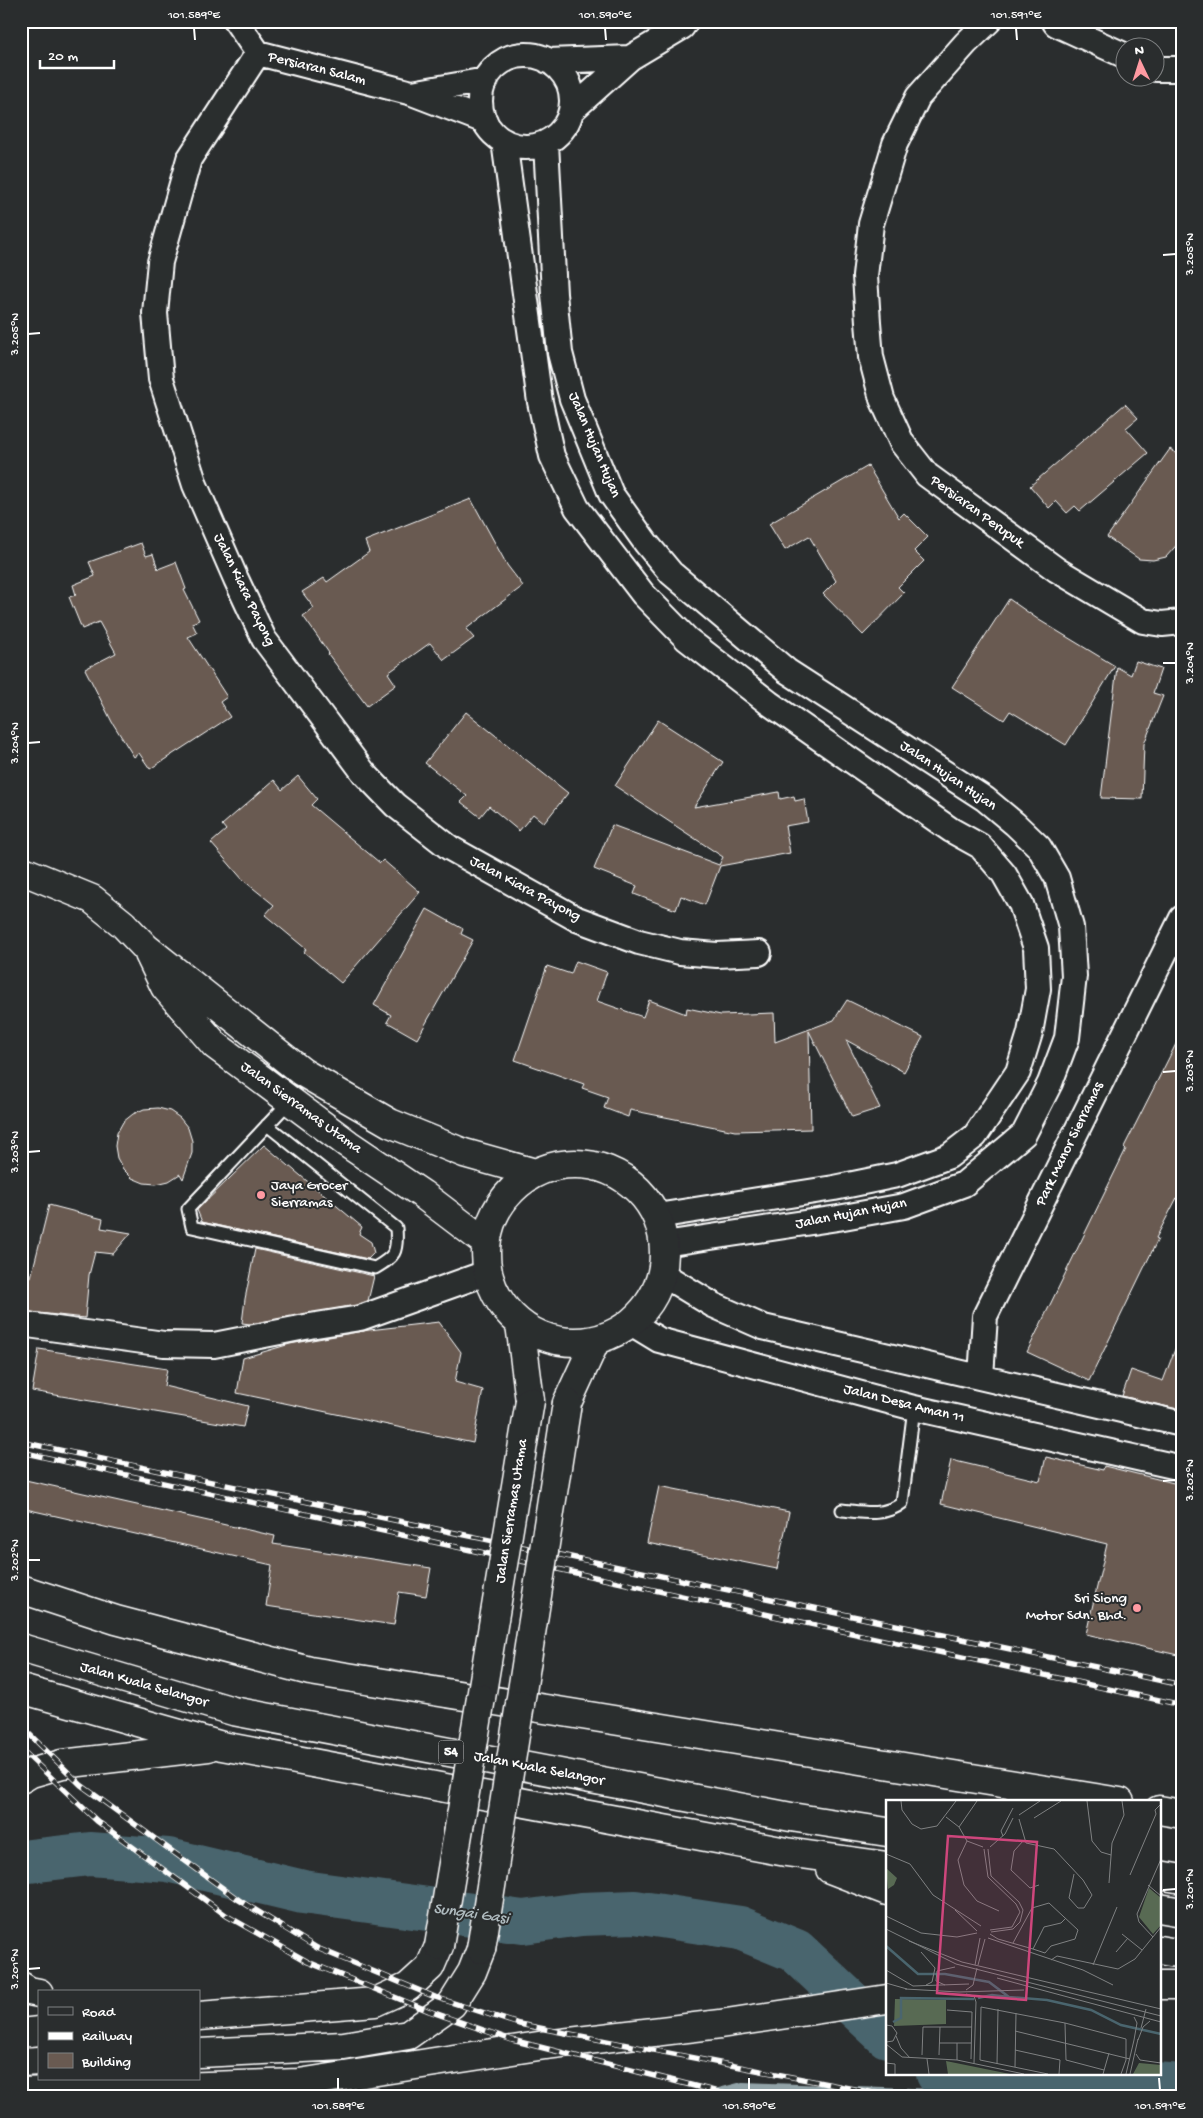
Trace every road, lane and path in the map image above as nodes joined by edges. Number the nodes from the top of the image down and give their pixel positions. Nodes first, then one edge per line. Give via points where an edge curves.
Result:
1 (236, 21) edge
2 (686, 21) edge
3 (989, 21) edge
4 (1054, 21) edge
5 (1116, 51) edge
6 (258, 53) junction
7 (630, 58) junction
8 (548, 60) junction
9 (1166, 69) edge
10 (1182, 69) edge
11 (486, 80) junction
12 (412, 93) junction
13 (572, 110) junction
14 (485, 121) junction
15 (504, 141) junction
16 (546, 143) junction
17 (1182, 622) edge
18 (21, 870) edge
19 (1182, 918) edge
20 (146, 948) junction
21 (758, 952) dead end
22 (291, 1100) junction
23 (267, 1125) junction
24 (535, 1172) junction
25 (656, 1216) junction
26 (485, 1242) junction
27 (664, 1244) junction
28 (486, 1273) junction
29 (662, 1274) junction
30 (631, 1323) junction
31 (21, 1324) edge
32 (520, 1324) junction
33 (596, 1340) junction
34 (980, 1377) junction
35 (914, 1408) junction
36 (1182, 1424) edge
37 (1182, 1468) edge
38 (842, 1510) dead end
39 (21, 1589) edge
40 (21, 1648) edge
41 (21, 1689) edge
42 (481, 1698) junction
43 (520, 1704) junction
44 (222, 1746) junction
45 (21, 1779) edge
46 (1114, 1800) edge
47 (1160, 1810) edge
48 (1182, 1814) edge
49 (886, 1832) edge
50 (786, 1852) junction
51 (886, 1866) edge
52 (1160, 1875) edge
53 (1182, 1878) edge
54 (886, 1891) edge
55 (1160, 1908) edge
56 (1182, 1912) edge
57 (1160, 1950) edge
58 (1182, 1954) edge
59 (1160, 1985) edge
60 (1182, 1985) edge
61 (21, 1986) edge
62 (38, 1993) edge
63 (886, 1999) edge
64 (200, 2009) edge
65 (244, 2012) junction
66 (200, 2016) edge
67 (38, 2031) edge
68 (21, 2033) edge
69 (200, 2053) edge
70 (21, 2062) edge
71 (38, 2062) edge
72 (112, 2089) junction
73 (21, 2092) edge
74 (149, 2097) edge

1 - 6 street, Persiaran Salam
2 - 7 street via 682,27
3 - 17 street, Persiaran Perupuk via 918,97 895,144 871,224 865,276 867,313 871,357 882,399 902,443 926,475 1057,570 1143,621 1162,624
4 - 5 street
6 - 12 street, Persiaran Salam
6 - 21 street, Jalan Kiara Payong via 189,159 160,262 155,313 161,380 195,485 264,639 364,773 395,805 450,848 577,919 639,942 680,952 717,955
7 - 8 street
7 - 13 street
8 - 11 street via 520,56 506,60
8 - 13 street via 568,81
9 - 10 street
11 - 12 street, Persiaran Salam
11 - 14 street via 481,94
12 - 14 street, Persiaran Salam
13 - 16 street via 558,135
14 - 15 street
15 - 16 street via 531,147
15 - 25 street, Jalan Hujan Hujan via 540,402 552,456 577,508 643,594 687,639 770,703 951,830 980,846 1004,874 1021,904 1036,948 1038,989 1030,1033 1018,1072 975,1136 949,1156 888,1177
16 - 27 street, Jalan Hujan Hujan via 560,353 572,399 611,494 671,573 786,671 985,798 1016,824 1039,847 1057,878 1071,927 1074,976 1067,1038 1050,1083 1024,1134 964,1184 904,1206
18 - 20 main road, Jalan Sierramas Utama via 92,899
19 - 34 street, Park Manor Sierramas via 985,1316
20 - 22 main road, Jalan Sierramas Utama via 165,987 215,1044
20 - 24 main road, Jalan Sierramas Utama via 302,1072 390,1123 464,1153
22 - 23 lane
22 - 26 main road, Jalan Sierramas Utama
23 - 23 lane via 396,1228 398,1246 390,1259 375,1268 192,1227 188,1209
24 - 25 main road via 562,1164 591,1165 618,1174 640,1192
24 - 26 main road via 510,1190 493,1214
25 - 27 main road
26 - 28 main road
27 - 29 main road
28 - 31 street via 360,1318 214,1345 164,1344
28 - 32 main road via 499,1302
29 - 30 main road via 651,1301
29 - 34 street via 713,1305 763,1327
30 - 33 main road
30 - 35 street, Jalan Desa Aman 11 via 659,1340
32 - 33 main road via 543,1337 569,1343
32 - 42 main road, Jalan Sierramas Utama, bridge via 530,1401
33 - 43 main road, bridge via 567,1403
34 - 36 street
35 - 37 street, Jalan Desa Aman 11
35 - 38 lane via 902,1503 881,1513
39 - 42 main road via 116,1620 310,1671
40 - 49 main road, Jalan Kuala Selangor / 54 via 233,1711
41 - 44 main road, 54
42 - 43 main road
42 - 65 main road, Jalan Sierramas Utama, bridge via 439,1946 430,1967 408,1987 375,2002
43 - 46 main road
43 - 69 main road, bridge via 481,1949 472,1972 452,2004 408,2035 344,2046
44 - 45 main road via 62,1764
44 - 50 main road, 54
47 - 48 main road
50 - 51 main road, 54
50 - 54 main road
52 - 53 main road
55 - 56 main road
57 - 58 main road
59 - 60 main road
61 - 62 main road
63 - 72 main road via 299,2083
64 - 65 main road
65 - 66 main road
67 - 68 main road
70 - 71 main road
72 - 73 main road
72 - 74 main road

